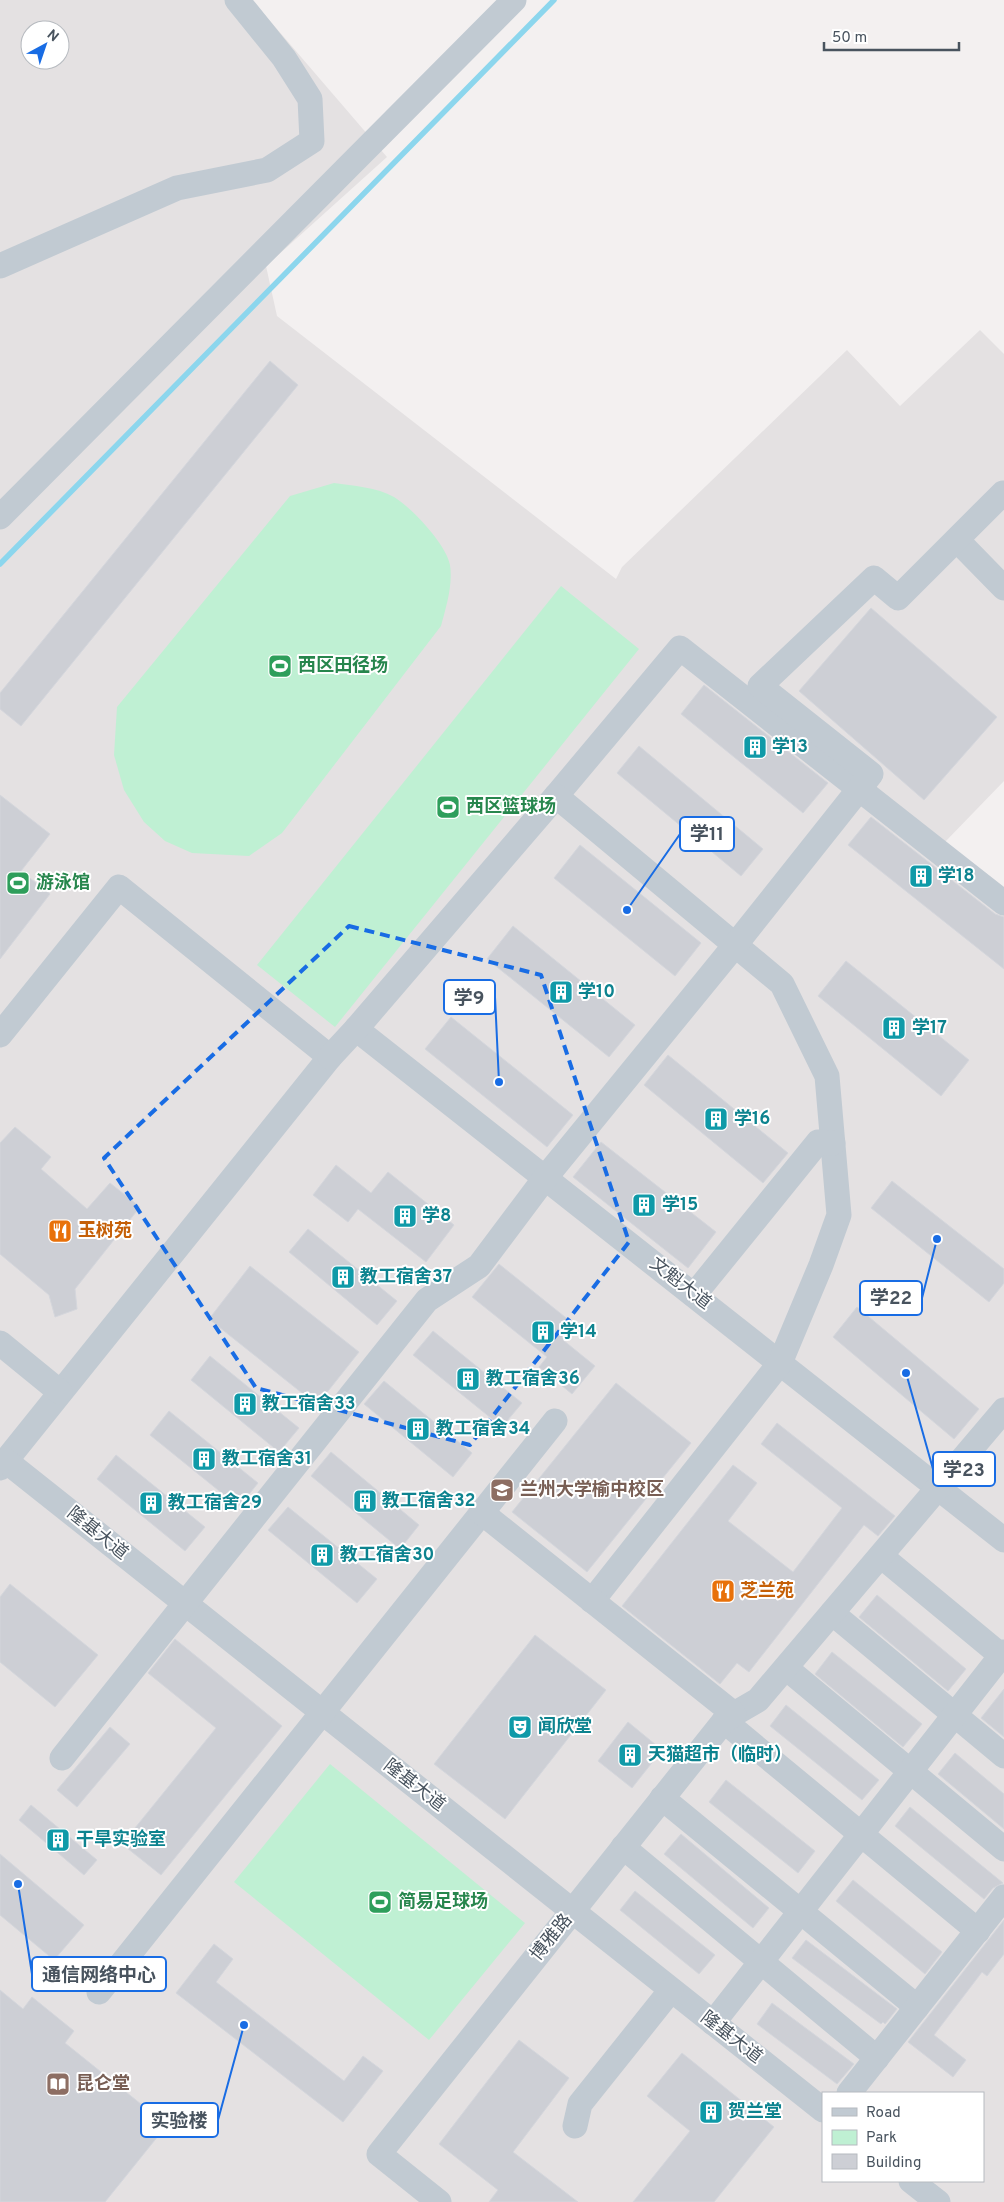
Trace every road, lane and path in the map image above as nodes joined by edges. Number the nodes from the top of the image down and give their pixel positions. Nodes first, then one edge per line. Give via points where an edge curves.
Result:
1 (237, 0) edge
2 (514, 0) edge
3 (0, 266) edge
4 (1004, 494) edge
5 (0, 516) edge
6 (957, 540) junction
7 (1004, 588) edge
8 (859, 789) junction
9 (556, 796) junction
10 (1004, 903) edge
11 (736, 944) junction
12 (356, 1029) junction
13 (0, 1036) edge
14 (330, 1056) junction
15 (833, 1143) junction
16 (545, 1178) junction
17 (694, 1295) junction
18 (0, 1343) edge
19 (780, 1363) junction
20 (60, 1392) junction
21 (1004, 1410) edge
22 (555, 1422) dead end
23 (3, 1464) edge
24 (939, 1489) junction
25 (481, 1512) junction
26 (1004, 1540) edge
27 (881, 1556) junction
28 (592, 1601) junction
29 (185, 1603) junction
30 (832, 1613) junction
31 (1003, 1655) edge
32 (786, 1668) junction
33 (322, 1712) junction
34 (954, 1715) junction
35 (729, 1718) junction
36 (1004, 1756) edge
37 (62, 1758) dead end
38 (910, 1771) junction
39 (662, 1798) junction
40 (861, 1834) junction
41 (623, 1847) junction
42 (1004, 1849) edge
43 (1004, 1897) edge
44 (800, 1911) junction
45 (572, 1912) junction
46 (978, 1931) junction
47 (761, 1961) junction
48 (671, 1990) junction
49 (100, 1992) dead end
50 (917, 2007) junction
51 (713, 2023) junction
52 (877, 2058) junction
53 (850, 2092) edge
54 (822, 2109) edge
55 (575, 2126) dead end
56 (912, 2182) edge
57 (439, 2202) edge
58 (938, 2202) edge

1 - 3 street via 284,58 310,99 312,141 268,170 177,188
2 - 5 street
4 - 6 street
6 - 7 street
6 - 8 street via 898,598 874,578 760,686 871,774
8 - 9 street via 680,648
8 - 10 street
8 - 11 street
9 - 11 street
9 - 12 street
11 - 15 street via 782,984 827,1076
11 - 16 street
12 - 14 street
12 - 16 street, 文魁大道
13 - 14 street via 119,888
14 - 20 street
15 - 17 street via 818,1142
15 - 19 street via 839,1215
16 - 17 street, 文魁大道
16 - 29 street via 479,1266 427,1300
17 - 19 street, 文魁大道
18 - 20 street
19 - 24 street, 文魁大道
19 - 28 street
20 - 23 street
21 - 24 street
22 - 25 street
23 - 29 street, 隆基大道
24 - 26 street, 文魁大道
24 - 27 street
25 - 28 street
25 - 33 street
27 - 30 street
27 - 31 street
28 - 35 street
29 - 33 street, 隆基大道
29 - 37 street
30 - 32 street
30 - 34 street
31 - 34 street
32 - 35 street via 758,1700
32 - 38 street
33 - 45 street, 隆基大道
33 - 49 street
34 - 36 street
34 - 38 street
35 - 39 street, 博雅路
35 - 40 street
38 - 40 street
38 - 42 street
39 - 41 street, 博雅路
39 - 44 street
40 - 44 street
40 - 46 street
41 - 45 street, 博雅路
41 - 47 street
43 - 46 street
44 - 47 street
44 - 50 street
45 - 48 street, 隆基大道
45 - 57 street, 博雅路 via 379,2154
46 - 50 street
47 - 51 street
47 - 52 street
48 - 51 street, 隆基大道
48 - 55 street via 580,2104
50 - 52 street
51 - 54 street, 隆基大道
52 - 53 street
56 - 58 street

